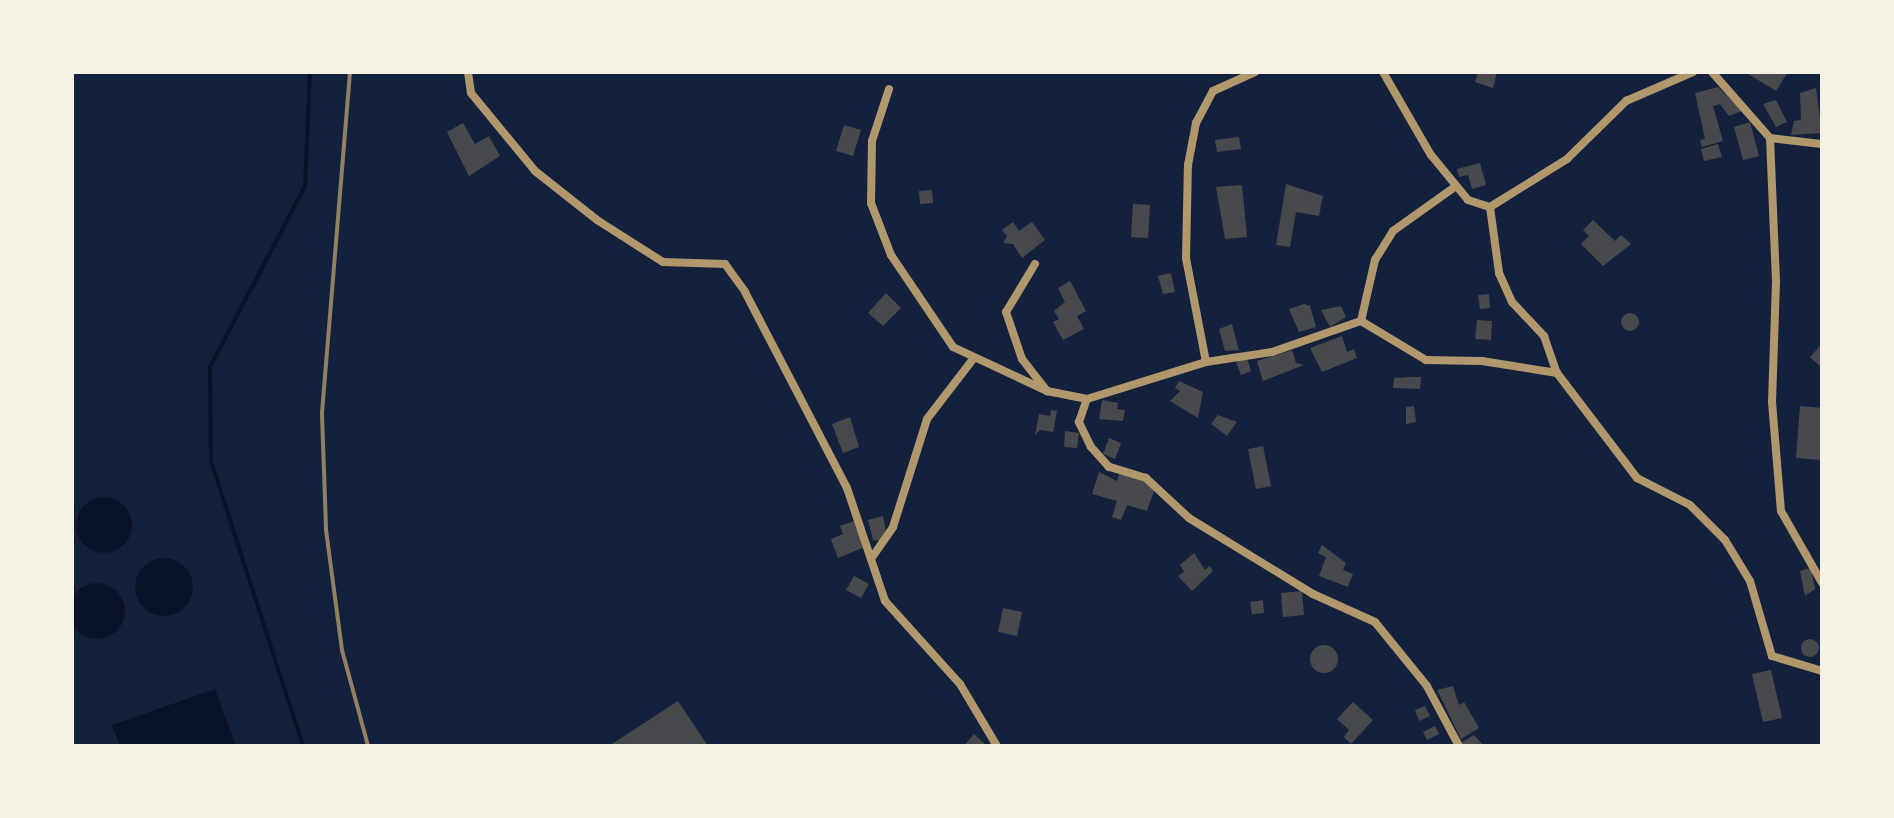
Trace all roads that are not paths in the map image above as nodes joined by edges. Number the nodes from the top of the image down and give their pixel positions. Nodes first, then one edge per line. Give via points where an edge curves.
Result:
1 (468, 72) edge
2 (1255, 72) edge
3 (1383, 72) edge
4 (1693, 72) edge
5 (1712, 72) edge
6 (889, 89) dead end
7 (1770, 138) junction
8 (1822, 144) edge
9 (1456, 186) junction
10 (1490, 207) junction
11 (1035, 264) dead end
12 (1361, 321) junction
13 (973, 359) junction
14 (1206, 362) junction
15 (1557, 373) junction
16 (1047, 391) junction
17 (1087, 399) junction
18 (873, 556) junction
19 (1822, 583) edge
20 (1822, 671) edge
21 (997, 746) edge
22 (1459, 746) edge

1 - 18 street via 471,93 535,171 597,220 663,262 725,264 745,292 847,488
2 - 14 street via 1213,91 1196,123 1188,165 1186,258
3 - 9 street via 1431,155
4 - 10 street via 1626,101 1567,159
5 - 7 street
6 - 13 street via 872,141 871,203 891,255 953,347
7 - 8 street
7 - 19 street via 1776,268 1772,402 1781,511
9 - 10 street via 1468,200
9 - 12 street via 1393,231 1375,260
10 - 15 street via 1499,273 1512,302 1544,336
11 - 16 street via 1006,312 1022,359
12 - 14 street via 1272,352
12 - 15 street via 1426,360 1482,361
13 - 16 street
13 - 18 street via 927,419 893,527
14 - 17 street
15 - 20 street via 1637,478 1690,505 1725,540 1750,581 1772,656
16 - 17 street
17 - 22 street via 1079,422 1109,467 1146,478 1189,518 1313,594 1375,622 1427,686
18 - 21 street via 885,601 960,684

